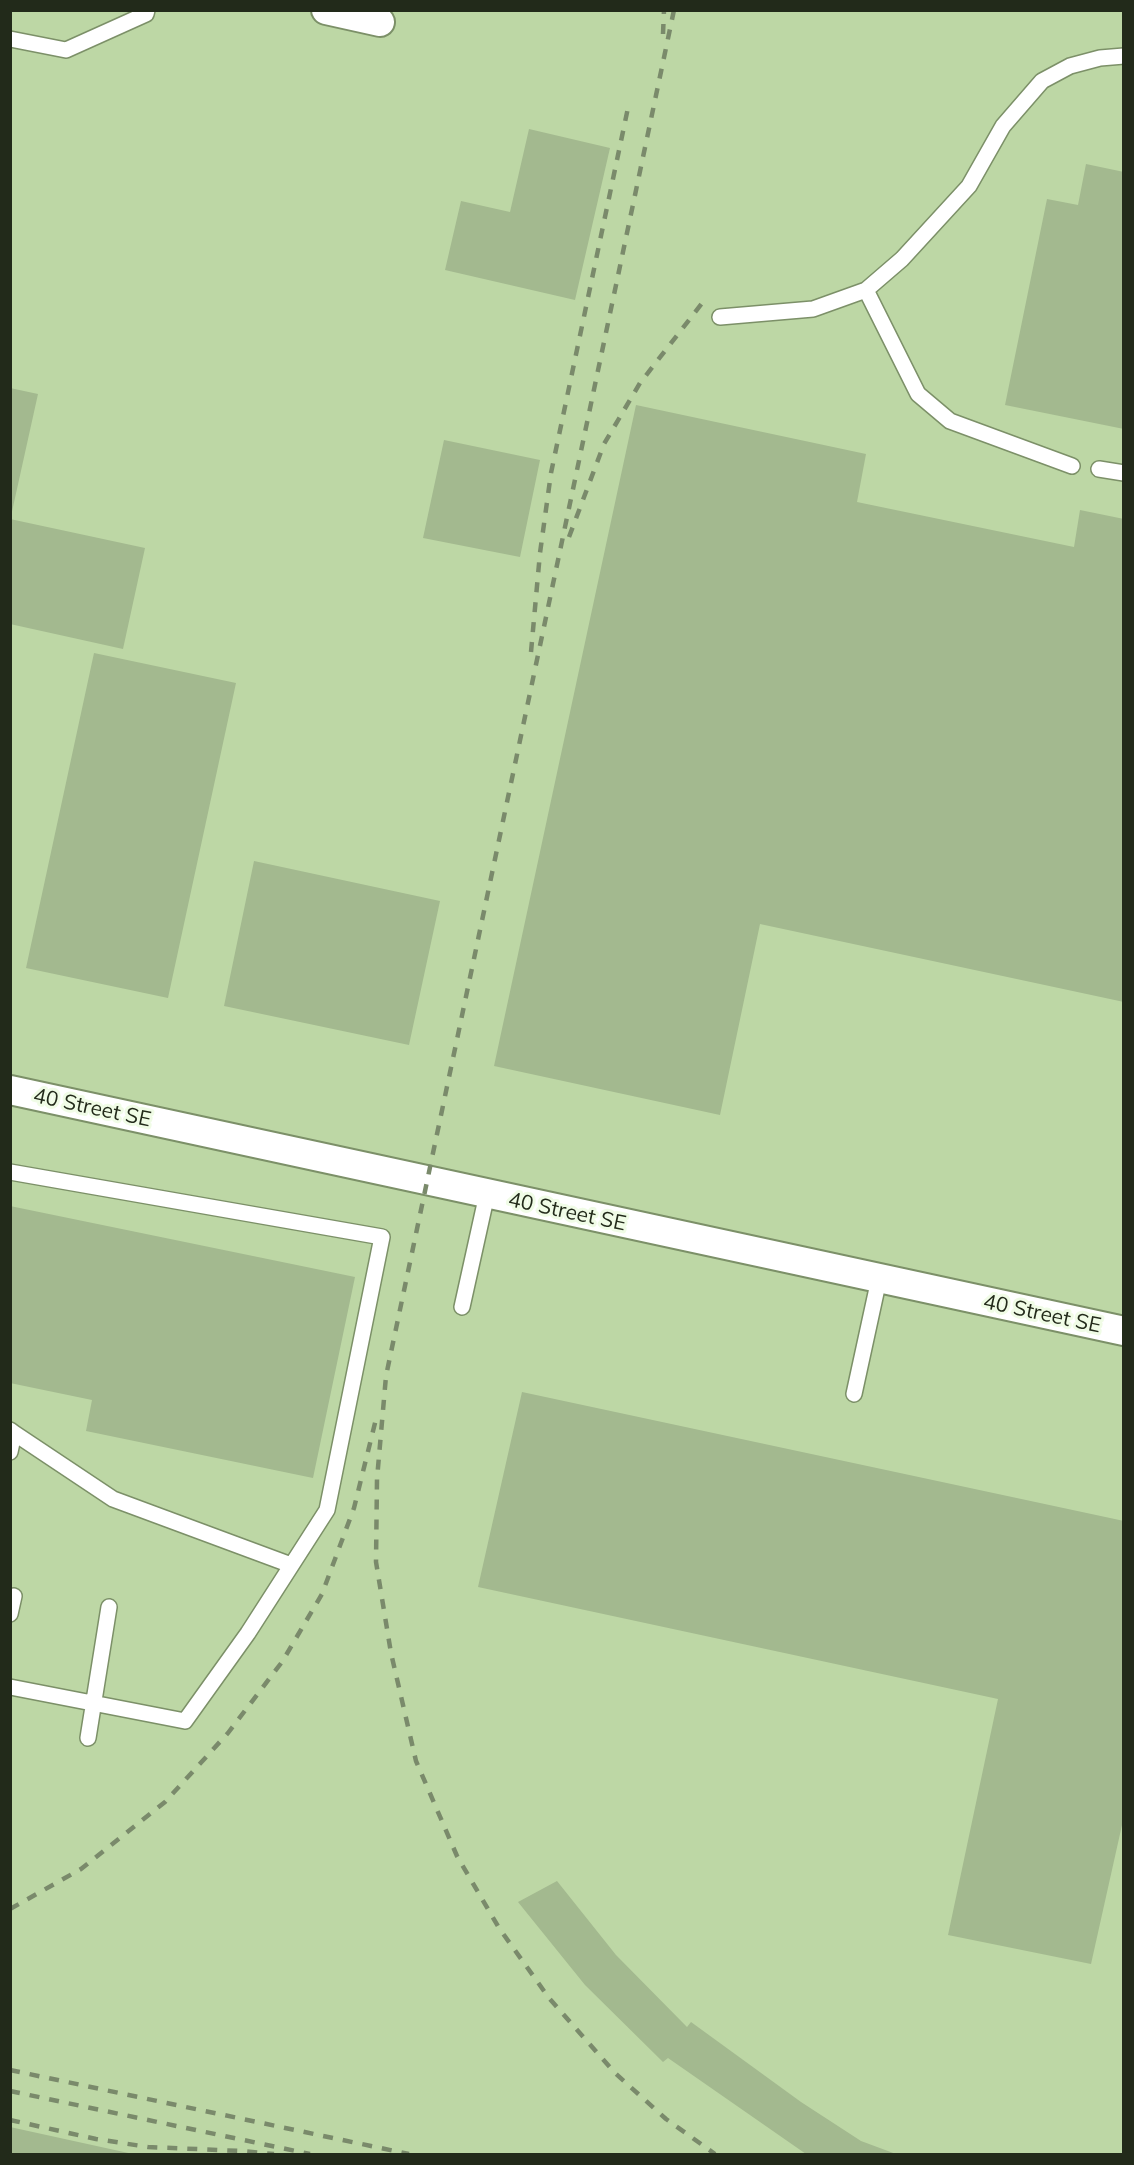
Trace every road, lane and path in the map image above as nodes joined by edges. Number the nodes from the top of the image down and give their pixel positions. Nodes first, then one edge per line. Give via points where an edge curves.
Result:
1 (147, 10) edge
2 (326, 10) edge
3 (380, 22) dead end
4 (10, 39) edge
5 (1124, 56) edge
6 (866, 290) junction
7 (720, 317) dead end
8 (1072, 466) dead end
9 (1099, 469) dead end
10 (1124, 473) edge
11 (10, 1090) edge
12 (10, 1172) edge
13 (487, 1194) junction
14 (879, 1279) junction
15 (462, 1307) dead end
16 (1124, 1331) edge
17 (854, 1394) dead end
18 (12, 1431) edge
19 (10, 1452) edge
20 (291, 1565) junction
21 (14, 1596) dead end
22 (109, 1607) dead end
23 (10, 1614) edge
24 (10, 1687) edge
25 (93, 1705) junction
26 (88, 1738) dead end

1 - 4 lane via 146,14 66,50
2 - 3 street
5 - 6 lane via 1070,66 1042,81 1003,126 969,186 902,259
6 - 7 lane via 813,309
6 - 8 lane via 918,394 950,421
9 - 10 lane
11 - 13 street, 40 Street SE
12 - 20 lane via 382,1237 327,1510
13 - 14 street, 40 Street SE
13 - 15 lane
14 - 16 street, 40 Street SE
14 - 17 lane
18 - 19 lane
18 - 20 lane via 113,1499
20 - 25 lane via 185,1721
21 - 23 lane
22 - 25 lane
24 - 25 lane
25 - 26 lane

